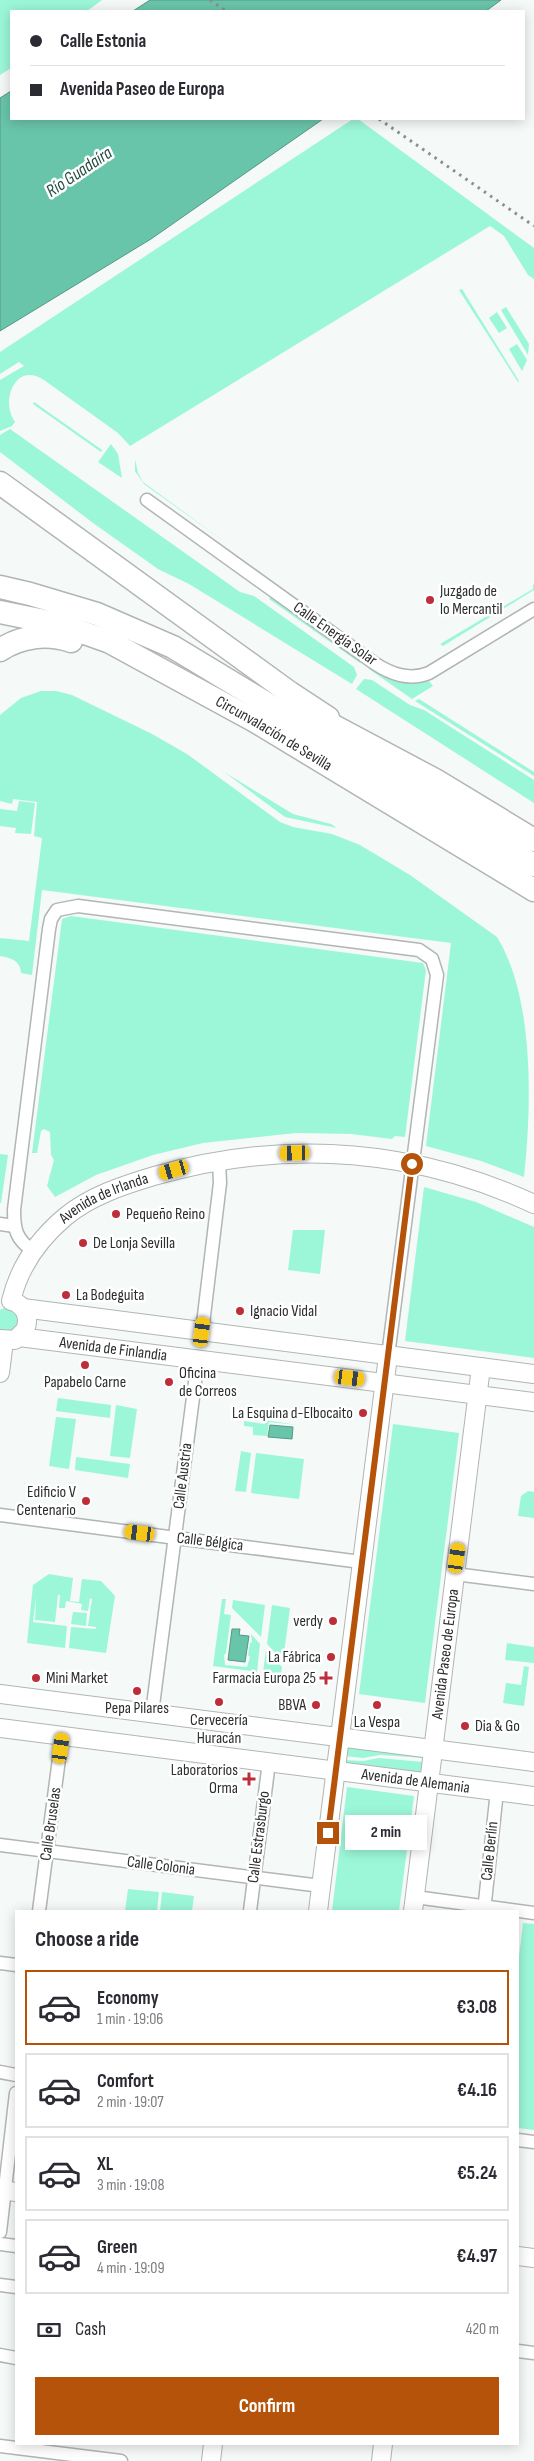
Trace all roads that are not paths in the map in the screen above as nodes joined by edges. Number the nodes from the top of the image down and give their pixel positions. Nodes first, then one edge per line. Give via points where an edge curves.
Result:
1 (0, 483) edge
2 (147, 500) dead end
3 (0, 588) edge
4 (534, 609) edge
5 (0, 612) edge
6 (129, 627) junction
7 (0, 650) edge
8 (143, 660) junction
9 (356, 736) junction
10 (412, 817) junction
11 (534, 840) edge
12 (534, 865) edge
13 (534, 890) edge
14 (534, 906) edge
15 (219, 1161) junction
16 (412, 1164) junction
17 (534, 1204) edge
18 (0, 1224) edge
19 (14, 1226) junction
20 (33, 1251) junction
21 (11, 1304) edge
22 (202, 1332) junction
23 (8, 1339) edge
24 (388, 1356) junction
25 (198, 1359) junction
26 (482, 1367) junction
27 (0, 1374) edge
28 (534, 1374) edge
29 (384, 1382) junction
30 (479, 1395) junction
31 (534, 1402) edge
32 (0, 1515) edge
33 (175, 1538) junction
34 (361, 1562) junction
35 (455, 1574) junction
36 (534, 1584) edge
37 (0, 1694) edge
38 (152, 1713) junction
39 (0, 1728) edge
40 (62, 1736) junction
41 (339, 1736) junction
42 (433, 1749) junction
43 (269, 1762) junction
44 (534, 1762) edge
45 (335, 1771) junction
46 (428, 1782) junction
47 (497, 1791) junction
48 (534, 1796) edge
49 (0, 1846) edge
50 (47, 1851) junction
51 (254, 1878) junction
52 (321, 1886) junction
53 (414, 1904) edge
54 (484, 1909) edge
55 (39, 1910) edge
56 (250, 1910) edge
57 (318, 1910) edge
58 (496, 1910) edge
59 (519, 1912) edge
60 (534, 1913) edge
61 (0, 1963) edge
62 (15, 1965) edge
63 (0, 2072) edge
64 (15, 2075) edge
65 (15, 2105) edge
66 (519, 2140) edge
67 (534, 2142) edge
68 (7, 2191) edge
69 (0, 2232) edge
70 (0, 2244) edge
71 (15, 2246) edge
72 (519, 2256) edge
73 (534, 2258) edge
74 (0, 2285) edge
75 (15, 2287) edge
76 (519, 2351) edge
77 (534, 2353) edge
78 (0, 2356) edge
79 (15, 2358) edge
80 (214, 2445) edge
81 (383, 2445) edge
82 (0, 2446) edge
83 (120, 2461) edge
84 (211, 2461) edge
85 (381, 2461) edge

1 - 9 highway via 282,688
2 - 4 street, Calle Energía Solar via 374,662 398,675 429,673
3 - 6 highway, Circunvalación de Sevilla via 64,604
5 - 8 highway, Circunvalación de Sevilla via 59,624 110,642
6 - 9 highway via 198,650
6 - 12 highway, Circunvalación de Sevilla via 218,673
7 - 8 highway via 26,639 45,636
8 - 10 highway, Circunvalación de Sevilla via 255,721
9 - 11 highway
10 - 13 highway, Circunvalación de Sevilla
10 - 14 highway via 439,842
15 - 16 main road, Avenida de Irlanda via 311,1153
15 - 20 main road, Avenida de Irlanda via 135,1182 89,1201 66,1216
15 - 22 street via 220,1183
16 - 17 main road, Avenida de Irlanda via 467,1178
16 - 19 street via 437,975 428,955 414,949 105,909 67,907 57,910 49,930
16 - 24 street
18 - 19 street
19 - 20 street via 21,1242
20 - 21 main road, Avenida de Irlanda via 15,1285
21 - 22 main road, Avenida de Finlandia
21 - 23 main road via 27,1316 27,1326
22 - 24 main road, Avenida de Finlandia
23 - 25 main road, Avenida de Finlandia
23 - 27 main road
24 - 26 main road, Avenida de Finlandia
24 - 29 main road
25 - 29 main road, Avenida de Finlandia
25 - 33 street, Calle Austria
26 - 28 main road, Avenida de Finlandia
26 - 30 main road, Avenida Paseo de Europa
29 - 30 main road, Avenida de Finlandia
29 - 34 main road
30 - 31 main road, Avenida de Finlandia
30 - 35 main road, Avenida Paseo de Europa
32 - 33 street, Calle Bélgica
33 - 34 street, Calle Bélgica
33 - 38 street, Calle Austria
34 - 41 main road
35 - 36 street
35 - 42 main road, Avenida Paseo de Europa
37 - 38 main road, Avenida de Alemania
38 - 41 main road, Avenida de Alemania
39 - 40 main road, Avenida de Alemania
40 - 43 main road, Avenida de Alemania
40 - 50 street, Calle Bruselas
41 - 42 main road, Avenida de Alemania
41 - 45 main road
42 - 44 main road, Avenida de Alemania
42 - 46 main road, Avenida Paseo de Europa
43 - 45 main road, Avenida de Alemania
43 - 51 street, Calle Estrasburgo
45 - 46 main road, Avenida de Alemania
45 - 52 main road
46 - 47 main road, Avenida de Alemania
46 - 53 main road, Avenida Paseo de Europa
47 - 48 main road, Avenida de Alemania
47 - 54 street, Calle Berlín
49 - 50 street, Calle Colonia
50 - 51 street, Calle Colonia
50 - 55 street, Calle Bruselas
51 - 52 street, Calle Colonia
51 - 56 street, Calle Estrasburgo
52 - 57 main road
53 - 54 street
54 - 58 street
59 - 60 street
61 - 62 street
63 - 64 street
65 - 68 street
66 - 67 street
68 - 69 street
70 - 71 street
72 - 73 main road
74 - 75 street
76 - 77 street
78 - 79 street
80 - 84 main road
81 - 85 main road
82 - 83 street

